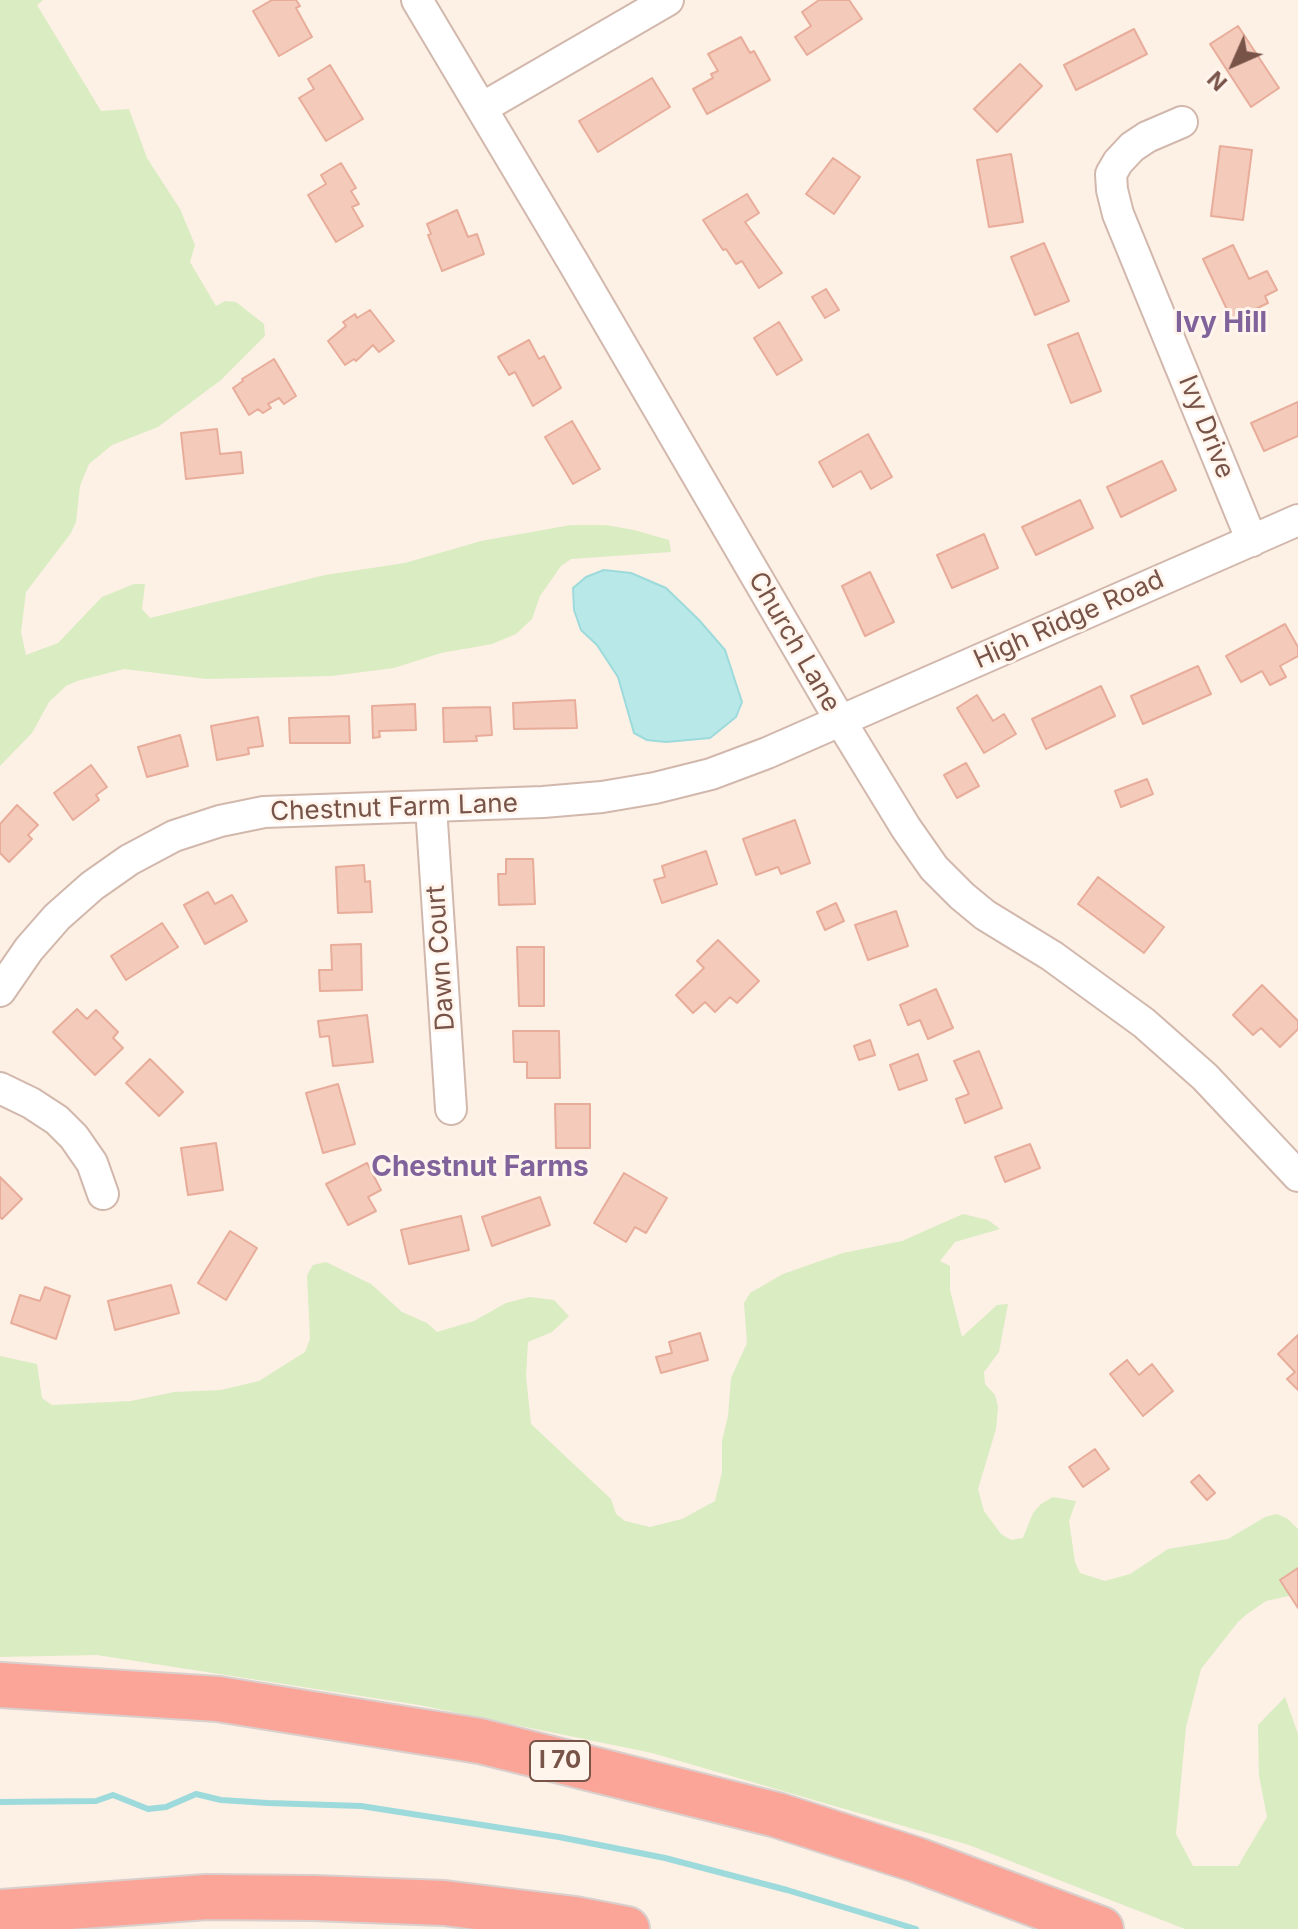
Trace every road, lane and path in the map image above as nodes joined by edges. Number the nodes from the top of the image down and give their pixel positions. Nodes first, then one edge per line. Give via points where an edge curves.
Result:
1 (417, 0) edge
2 (668, 0) edge
3 (482, 108) junction
4 (1182, 122) dead end
5 (1298, 520) edge
6 (1252, 541) junction
7 (840, 720) junction
8 (431, 807) junction
9 (0, 991) edge
10 (0, 1088) edge
11 (451, 1109) dead end
12 (1298, 1176) edge
13 (103, 1194) dead end
14 (0, 1685) edge
15 (0, 1912) edge
16 (627, 1929) edge
17 (1101, 1929) edge

1 - 3 street, Church Lane
2 - 3 street
3 - 7 street, Church Lane
4 - 6 street, Ivy Drive via 1132,147 1111,174 1112,190
5 - 6 street, High Ridge Road
6 - 7 street, High Ridge Road
7 - 8 street, Chestnut Farm Lane via 711,774 655,788 602,797
7 - 12 street, Church Lane via 906,828 962,896 1144,1023 1205,1077
8 - 9 street, Chestnut Farm Lane via 264,812 174,836 129,860 57,917
8 - 11 street, Dawn Court
10 - 13 street via 57,1120 74,1137 92,1163
14 - 17 highway, I 70 via 218,1699 480,1741 777,1815 917,1860
15 - 16 highway via 207,1897 314,1898 444,1903

